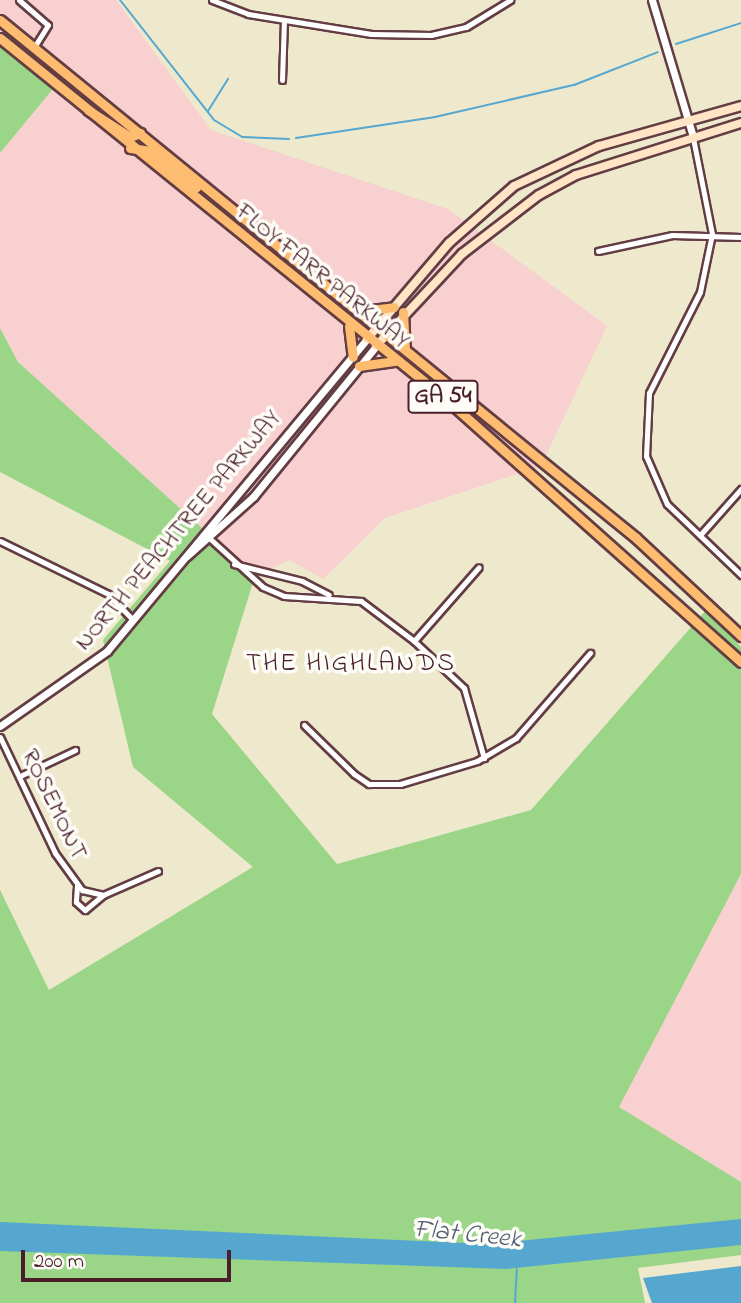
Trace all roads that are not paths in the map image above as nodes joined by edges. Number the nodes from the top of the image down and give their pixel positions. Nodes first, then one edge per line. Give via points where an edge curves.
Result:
1 (19, 0) edge
2 (212, 0) edge
3 (510, 0) edge
4 (652, 0) edge
5 (0, 20) edge
6 (284, 20) junction
7 (0, 38) edge
8 (34, 47) junction
9 (282, 80) dead end
10 (741, 106) edge
11 (87, 111) junction
12 (688, 121) junction
13 (741, 123) edge
14 (140, 133) junction
15 (693, 137) junction
16 (130, 148) junction
17 (205, 188) junction
18 (712, 234) junction
19 (741, 237) edge
20 (598, 251) dead end
21 (398, 309) junction
22 (359, 310) junction
23 (349, 324) junction
24 (378, 327) junction
25 (386, 334) junction
26 (367, 339) junction
27 (376, 346) junction
28 (406, 351) junction
29 (353, 356) junction
30 (396, 361) junction
31 (359, 366) junction
32 (312, 405) junction
33 (322, 412) junction
34 (741, 489) edge
35 (206, 535) junction
36 (700, 535) junction
37 (0, 541) edge
38 (234, 564) junction
39 (478, 567) dead end
40 (741, 575) edge
41 (329, 595) junction
42 (131, 618) junction
43 (741, 636) edge
44 (414, 641) junction
45 (590, 653) dead end
46 (741, 662) edge
47 (304, 725) dead end
48 (0, 726) edge
49 (0, 737) edge
50 (75, 751) dead end
51 (484, 758) junction
52 (19, 776) junction
53 (158, 871) dead end
54 (77, 886) junction
55 (103, 895) junction

1 - 8 street via 48,25
2 - 6 street
3 - 6 street via 466,27 431,35 371,34
4 - 12 street
5 - 8 main road, FLOY FARR PARKWAY / GA 54
6 - 9 street
7 - 11 main road, FLOY FARR PARKWAY / GA 54
8 - 14 main road, FLOY FARR PARKWAY / GA 54
10 - 12 main road
11 - 14 main road via 131,136
11 - 16 main road, FLOY FARR PARKWAY / GA 54
12 - 15 street
12 - 21 main road via 539,172 449,243
13 - 15 main road
14 - 17 main road, FLOY FARR PARKWAY / GA 54
15 - 18 street
15 - 21 main road via 576,176 539,195 490,229
16 - 17 main road via 151,151
16 - 23 main road, FLOY FARR PARKWAY / GA 54
17 - 22 main road, FLOY FARR PARKWAY / GA 54
18 - 19 street
18 - 20 street
18 - 36 street via 700,292 665,353 644,414 656,486
21 - 22 main road
21 - 24 main road
21 - 25 main road
21 - 28 main road
22 - 24 main road, FLOY FARR PARKWAY / GA 54
23 - 26 main road, FLOY FARR PARKWAY / GA 54
23 - 29 main road
24 - 25 main road, FLOY FARR PARKWAY / GA 54
24 - 26 main road
25 - 27 main road
25 - 28 main road, FLOY FARR PARKWAY / GA 54
26 - 27 main road, FLOY FARR PARKWAY / GA 54
26 - 29 street, NORTH PEACHTREE PARKWAY
27 - 30 main road, FLOY FARR PARKWAY / GA 54
27 - 31 street, NORTH PEACHTREE PARKWAY
28 - 43 main road, FLOY FARR PARKWAY / GA 54 via 636,538
29 - 32 street, NORTH PEACHTREE PARKWAY
30 - 31 main road
30 - 46 main road, FLOY FARR PARKWAY / GA 54 via 559,495
31 - 33 street, NORTH PEACHTREE PARKWAY
32 - 33 street
32 - 35 street, NORTH PEACHTREE PARKWAY
33 - 35 street, NORTH PEACHTREE PARKWAY via 253,497
34 - 36 street
35 - 38 street
35 - 42 street, NORTH PEACHTREE PARKWAY
36 - 40 street
37 - 42 street via 108,594
38 - 41 street via 278,573
38 - 41 street via 284,596
39 - 44 street
41 - 44 street via 361,601
42 - 48 street, NORTH PEACHTREE PARKWAY via 84,672
44 - 51 street via 464,688
45 - 51 street via 516,738
47 - 51 street via 369,784 400,784
49 - 52 street, ROSEMONT
50 - 52 street
52 - 54 street, ROSEMONT
53 - 55 street, ROSEMONT
54 - 55 street, ROSEMONT
54 - 55 street, ROSEMONT via 76,902 85,910

